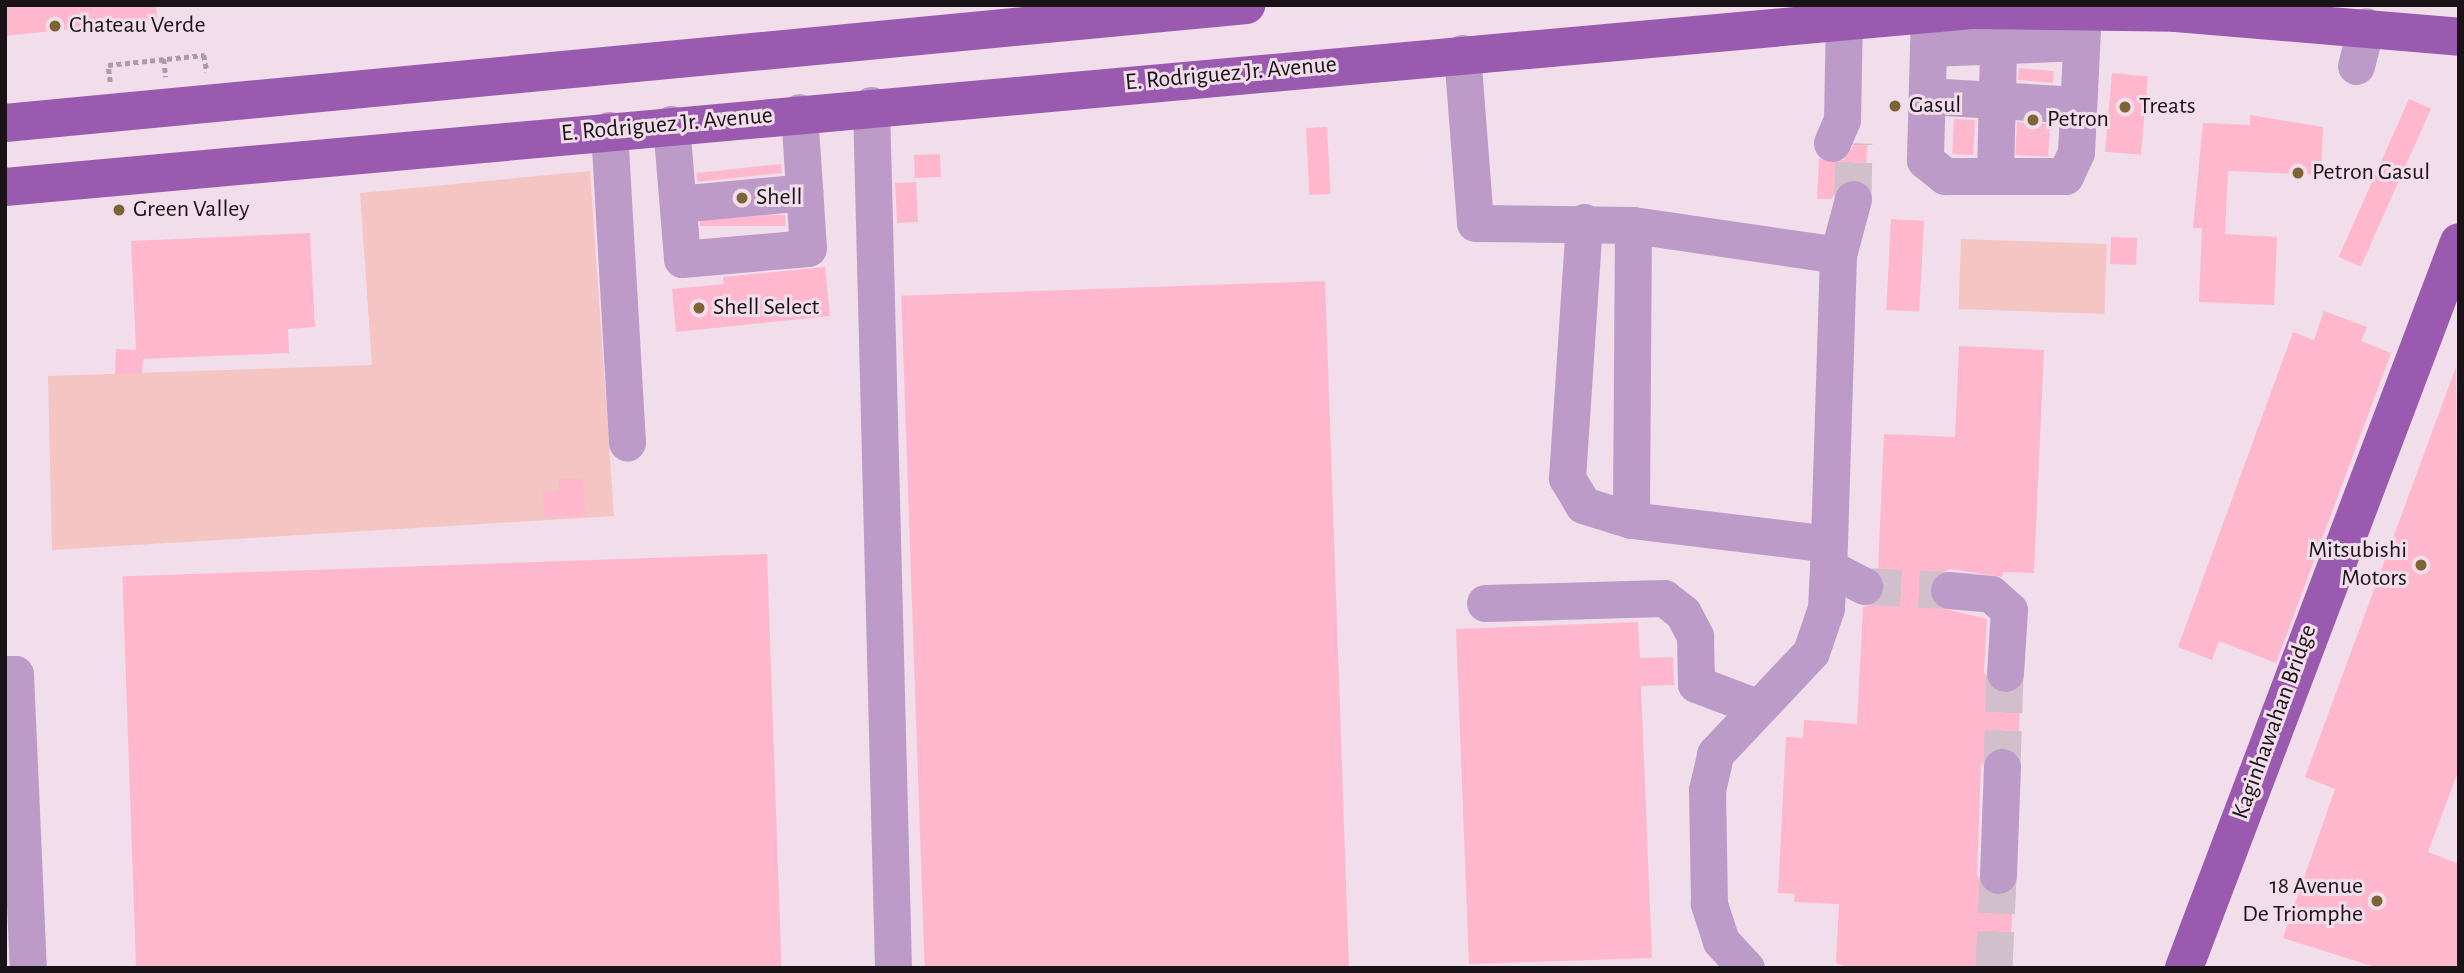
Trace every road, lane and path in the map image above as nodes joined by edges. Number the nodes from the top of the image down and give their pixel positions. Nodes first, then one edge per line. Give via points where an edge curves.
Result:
1 (1246, 5) edge
2 (1844, 19) junction
3 (2366, 26) junction
4 (1998, 27) junction
5 (2082, 27) junction
6 (1929, 31) junction
7 (2459, 37) edge
8 (1462, 53) junction
9 (204, 55) dead end
10 (108, 65) dead end
11 (2356, 66) dead end
12 (1927, 96) junction
13 (1998, 103) junction
14 (872, 105) junction
15 (2077, 105) junction
16 (799, 112) junction
17 (5, 123) edge
18 (671, 124) junction
19 (610, 130) junction
20 (1843, 136) tunnel mouth
21 (1995, 174) junction
22 (5, 187) edge
23 (804, 192) junction
24 (678, 204) junction
25 (1584, 222) junction
26 (1633, 225) junction
27 (2459, 242) edge
28 (627, 442) dead end
29 (1631, 520) junction
30 (1829, 556) junction
31 (1864, 586) tunnel mouth
32 (1949, 590) tunnel mouth
33 (1485, 603) dead end
34 (2005, 673) tunnel mouth
35 (5, 674) edge
36 (1757, 707) junction
37 (2002, 767) tunnel mouth
38 (1998, 875) tunnel mouth
39 (28, 968) edge
40 (893, 968) edge
41 (1746, 968) edge
42 (2183, 968) edge

1 - 17 main road
2 - 6 main road, E. Rodriguez Jr. Avenue
2 - 8 main road, E. Rodriguez Jr. Avenue
2 - 20 lane
3 - 5 main road, E. Rodriguez Jr. Avenue
3 - 7 main road, E. Rodriguez Jr. Avenue
3 - 11 lane
4 - 5 main road, E. Rodriguez Jr. Avenue
4 - 6 main road, E. Rodriguez Jr. Avenue
4 - 13 lane
5 - 15 lane
6 - 12 lane
8 - 14 main road, E. Rodriguez Jr. Avenue
8 - 25 lane via 1475,223
9 - 10 path
12 - 13 lane
12 - 21 lane via 1925,160 1945,176
13 - 15 lane
13 - 21 lane
14 - 16 main road, E. Rodriguez Jr. Avenue
14 - 40 lane
15 - 21 lane via 2074,162 2065,176
16 - 18 main road, E. Rodriguez Jr. Avenue
16 - 23 lane
18 - 19 main road, E. Rodriguez Jr. Avenue
18 - 24 lane
19 - 22 main road, E. Rodriguez Jr. Avenue
19 - 28 lane
23 - 24 lane
23 - 24 lane via 808,248 682,259
25 - 26 lane
25 - 29 lane via 1567,478 1583,505
26 - 29 lane
26 - 30 lane via 1840,221
27 - 42 main road, Kaginhawahan Bridge
29 - 30 lane
30 - 31 lane
30 - 36 lane via 1826,608 1811,652
32 - 34 lane via 1991,594 2009,610
33 - 36 lane via 1664,598 1683,613 1695,636 1696,684
35 - 39 lane via 15,674
36 - 41 lane via 1715,754 1707,790 1709,903 1721,942
37 - 38 lane

